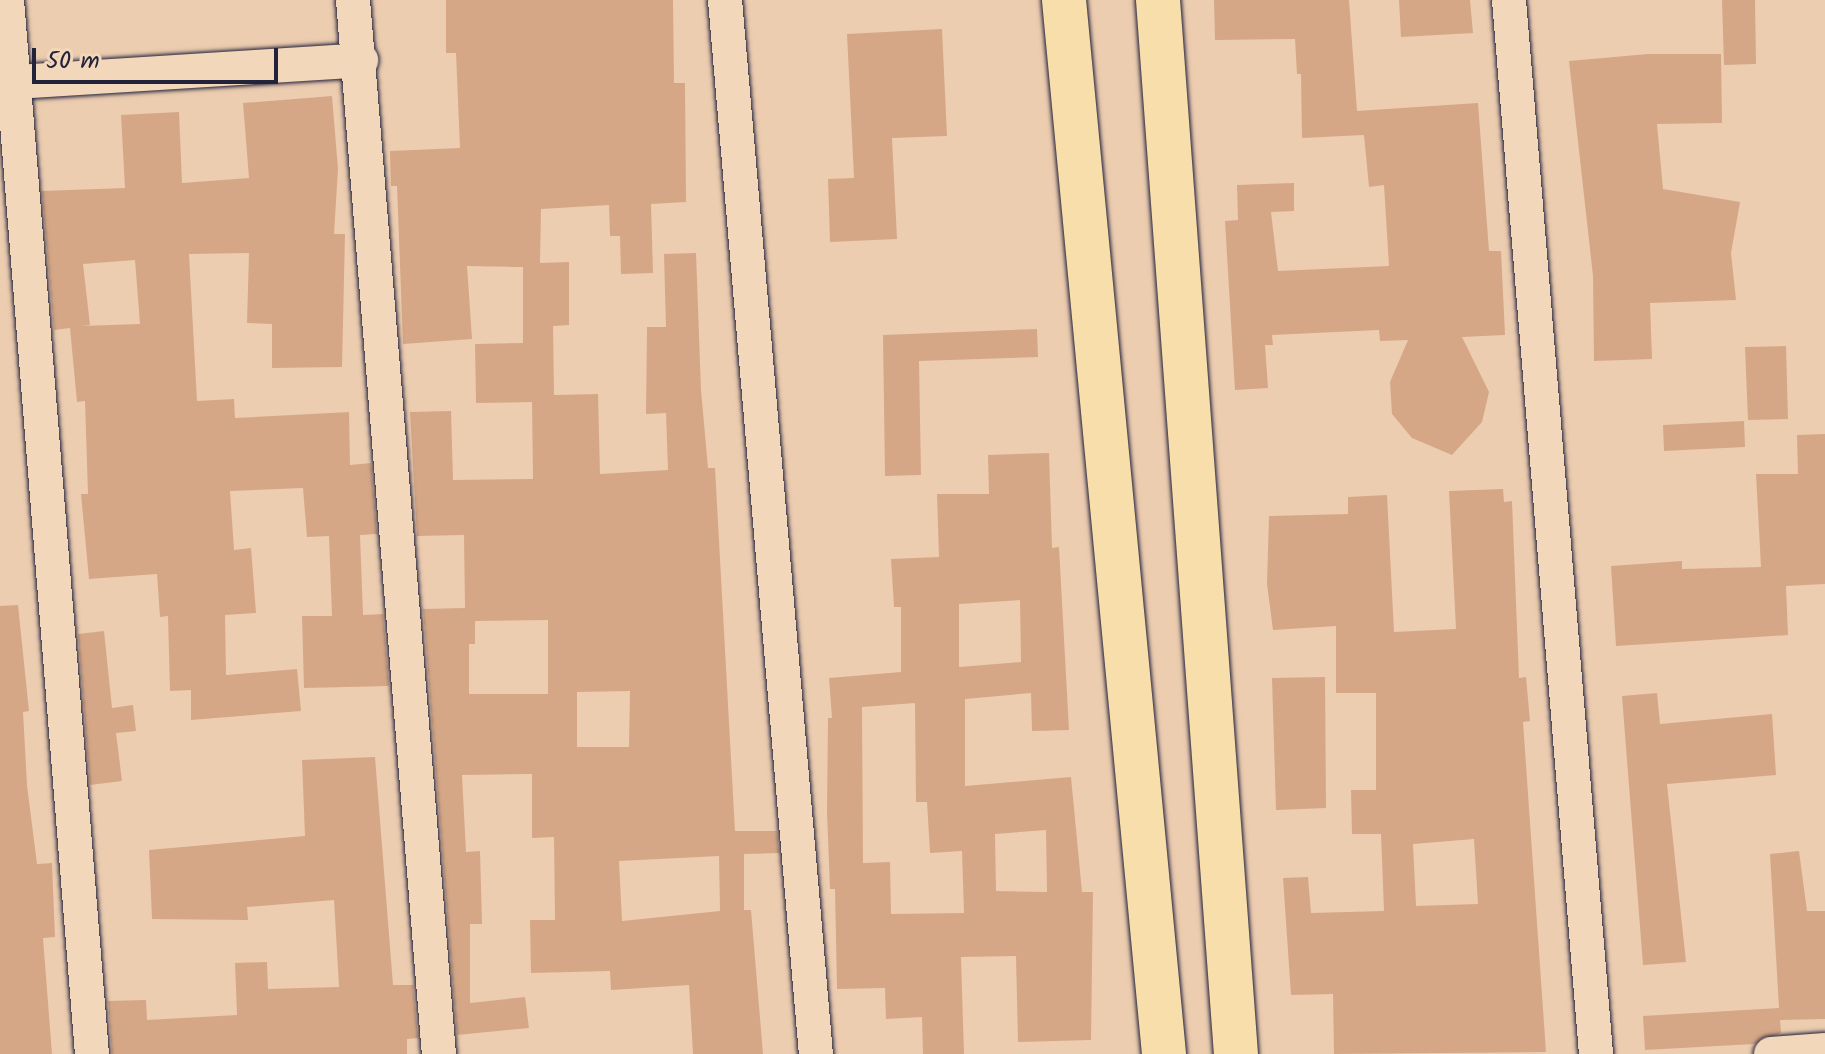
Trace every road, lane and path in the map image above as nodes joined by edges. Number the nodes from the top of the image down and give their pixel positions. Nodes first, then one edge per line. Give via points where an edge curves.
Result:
1 (7, 0) edge
2 (353, 0) edge
3 (725, 0) edge
4 (1064, 0) edge
5 (1158, 0) edge
6 (1509, 0) edge
7 (361, 60) junction
8 (7, 83) edge
9 (1825, 1050) edge
10 (92, 1054) edge
11 (439, 1054) edge
12 (816, 1054) edge
13 (1164, 1054) edge
14 (1236, 1054) edge
15 (1596, 1054) edge
16 (1771, 1054) edge

1 - 8 street
2 - 7 street
3 - 12 street
4 - 13 main road
5 - 14 main road
6 - 15 street
7 - 8 street
7 - 11 street
8 - 10 street
9 - 16 street

